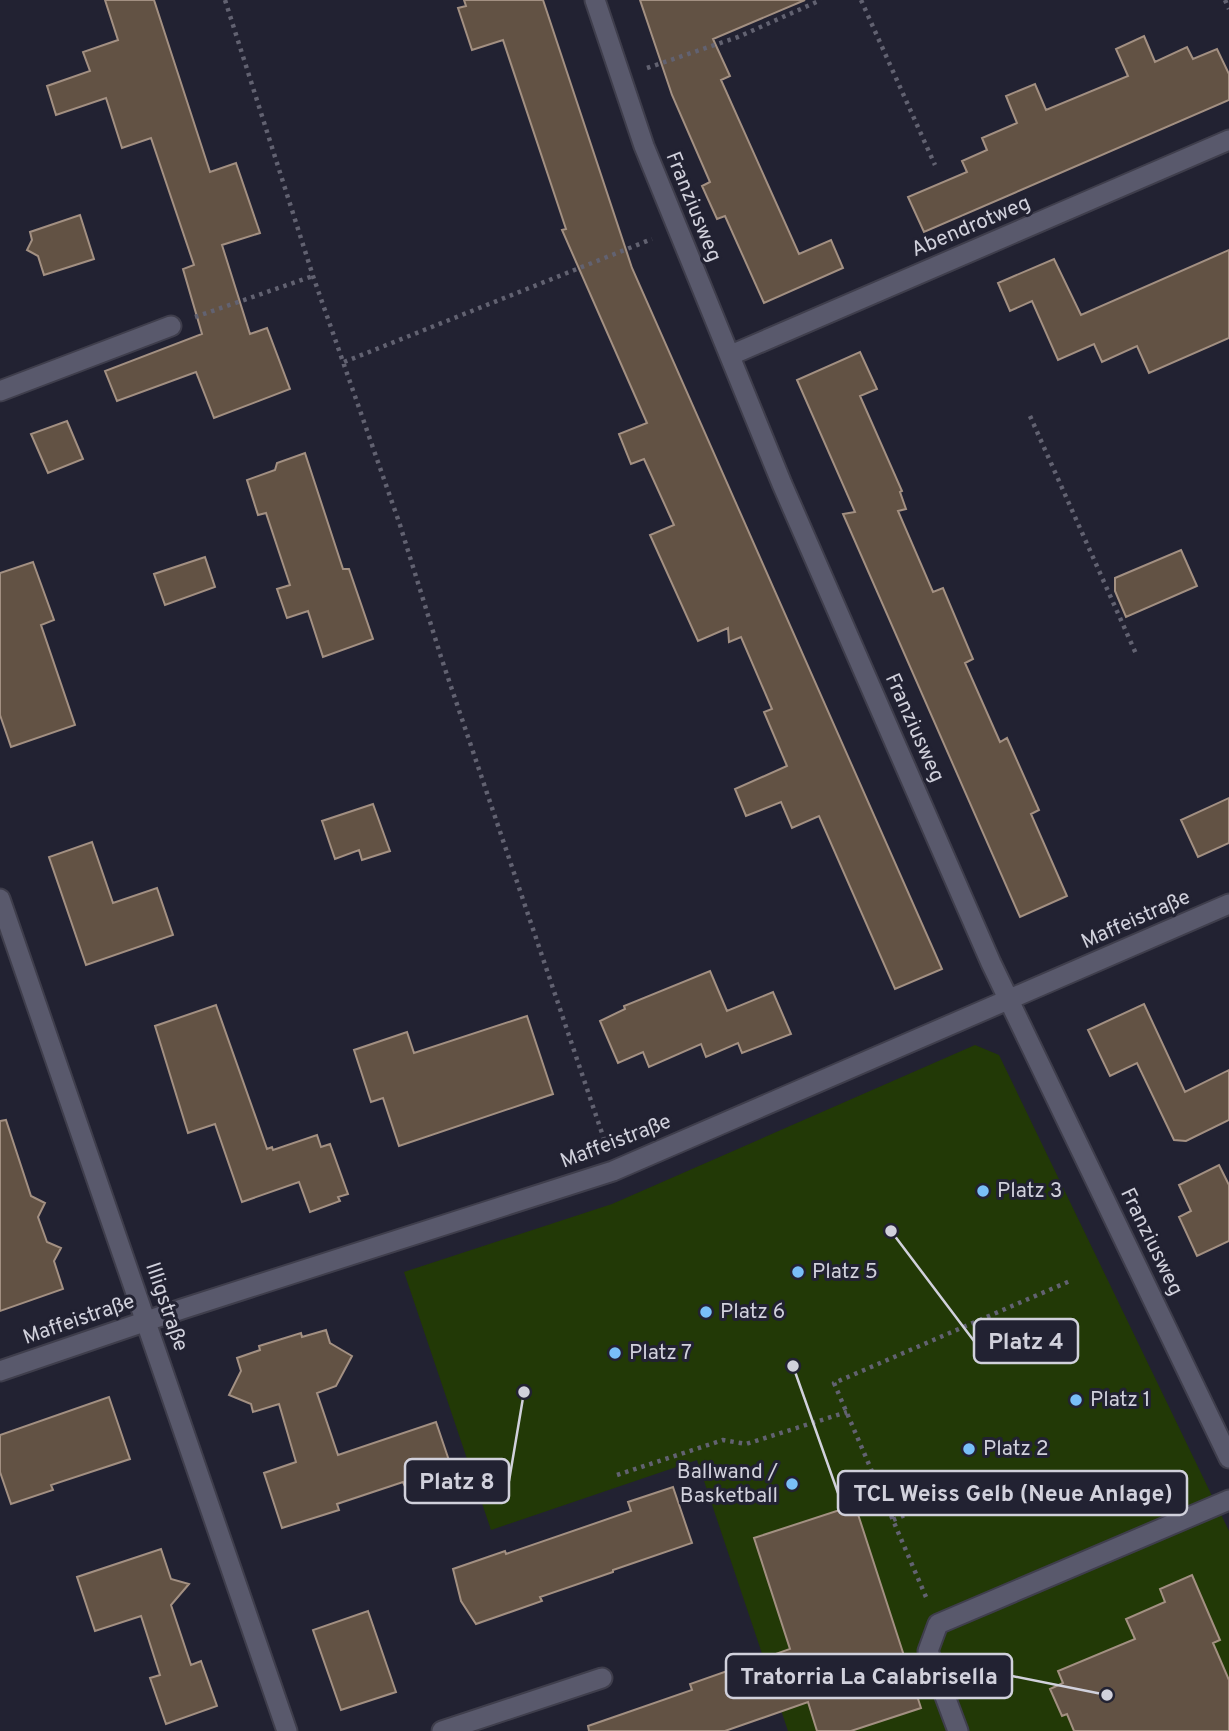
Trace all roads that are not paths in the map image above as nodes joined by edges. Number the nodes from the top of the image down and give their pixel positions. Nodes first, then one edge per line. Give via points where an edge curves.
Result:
1 (595, 0) edge
2 (1229, 141) edge
3 (172, 326) road end
4 (731, 355) junction
5 (0, 391) edge
6 (0, 899) edge
7 (1229, 904) edge
8 (1009, 1000) junction
9 (146, 1321) junction
10 (0, 1371) edge
11 (1226, 1446) edge
12 (1229, 1500) edge
13 (602, 1678) dead end
14 (287, 1731) edge
15 (442, 1731) edge
16 (958, 1731) edge

1 - 4 street, Franziusweg via 644,146
2 - 4 street, Abendrotweg
3 - 5 street
4 - 8 street, Franziusweg via 788,497
6 - 9 street, Illigstraße
7 - 8 street, Maffeistraße
8 - 9 street, Maffeistraße via 613,1171
8 - 11 street, Franziusweg
9 - 10 street, Maffeistraße
9 - 14 street, Illigstraße
12 - 16 street via 938,1624 928,1651
13 - 15 street

